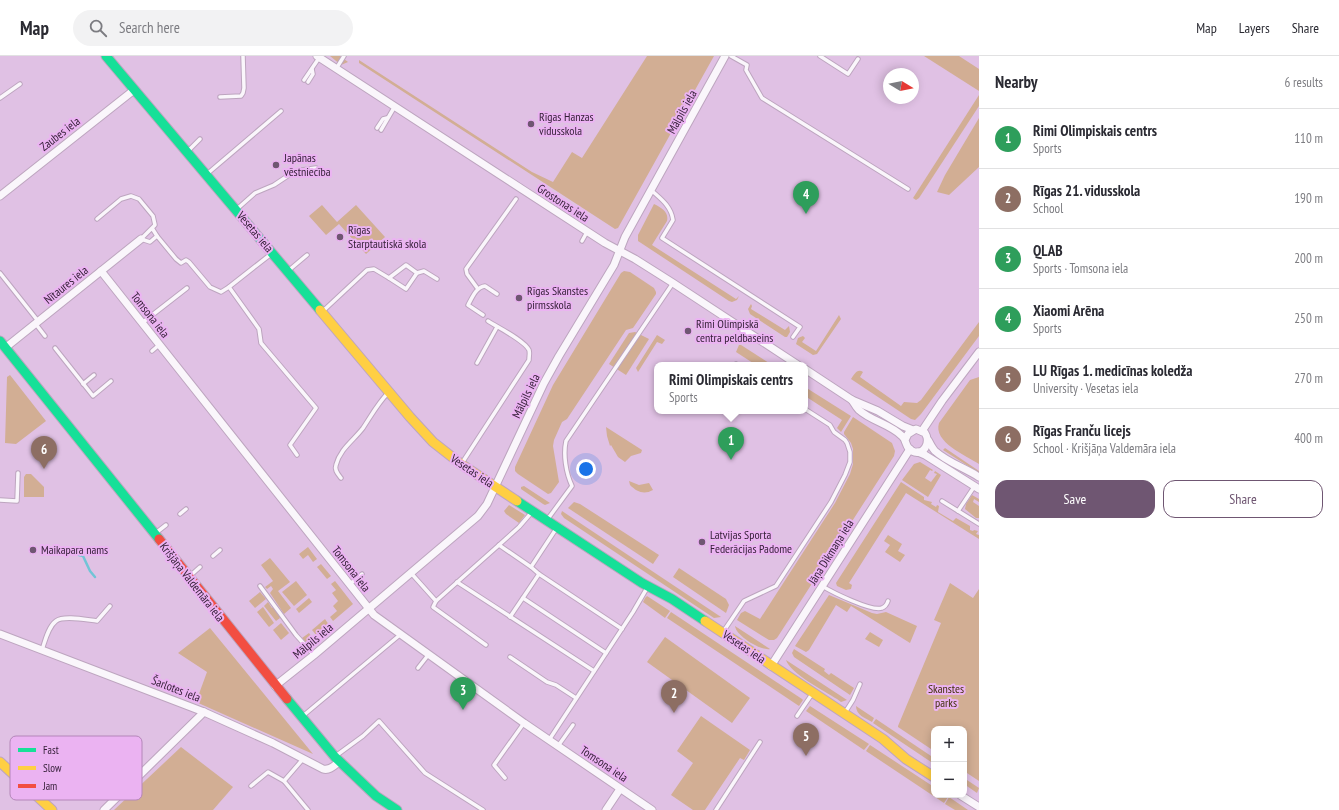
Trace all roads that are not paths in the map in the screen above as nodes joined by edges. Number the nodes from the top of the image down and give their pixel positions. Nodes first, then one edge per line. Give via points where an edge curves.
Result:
1 (106, 56) edge
2 (243, 56) edge
3 (344, 56) edge
4 (725, 56) edge
5 (731, 56) edge
6 (820, 56) edge
7 (318, 57) edge
8 (858, 59) dead end
9 (312, 69) junction
10 (336, 69) junction
11 (304, 80) dead end
12 (308, 82) dead end
13 (20, 84) dead end
14 (134, 90) junction
15 (220, 97) dead end
16 (0, 98) edge
17 (395, 106) junction
18 (281, 111) dead end
19 (379, 129) dead end
20 (200, 139) dead end
21 (187, 152) junction
22 (316, 168) dead end
23 (206, 175) junction
24 (908, 189) dead end
25 (651, 190) junction
26 (0, 196) edge
27 (516, 199) dead end
28 (235, 210) junction
29 (97, 219) dead end
30 (152, 228) junction
31 (588, 232) junction
32 (157, 236) junction
33 (141, 239) junction
34 (582, 241) dead end
35 (620, 251) junction
36 (272, 253) junction
37 (307, 255) dead end
38 (101, 271) junction
39 (288, 272) junction
40 (417, 272) junction
41 (0, 273) edge
42 (389, 278) junction
43 (437, 280) dead end
44 (673, 283) junction
45 (229, 287) junction
46 (187, 288) dead end
47 (478, 289) junction
48 (497, 294) dead end
49 (322, 312) junction
50 (483, 315) dead end
51 (488, 321) dead end
52 (37, 322) junction
53 (142, 323) junction
54 (497, 327) junction
55 (45, 336) dead end
56 (793, 337) dead end
57 (160, 345) junction
58 (2, 348) edge
59 (55, 348) dead end
60 (152, 351) dead end
61 (979, 352) edge
62 (793, 362) edge
63 (976, 362) edge
64 (477, 363) dead end
65 (808, 371) edge
66 (94, 375) dead end
67 (111, 381) dead end
68 (83, 384) junction
69 (389, 392) junction
70 (852, 400) junction
71 (808, 410) edge
72 (913, 430) junction
73 (922, 430) junction
74 (905, 440) junction
75 (928, 440) junction
76 (910, 450) junction
77 (918, 452) junction
78 (297, 454) dead end
79 (461, 464) junction
80 (18, 473) dead end
81 (979, 477) edge
82 (341, 478) dead end
83 (496, 486) junction
84 (977, 488) edge
85 (0, 500) edge
86 (942, 501) dead end
87 (186, 509) dead end
88 (533, 510) junction
89 (958, 511) junction
90 (180, 514) dead end
91 (547, 520) junction
92 (979, 524) edge
93 (166, 525) dead end
94 (557, 527) junction
95 (155, 534) junction
96 (499, 545) junction
97 (220, 550) dead end
98 (213, 556) dead end
99 (531, 566) junction
100 (200, 568) dead end
101 (411, 572) junction
102 (362, 574) dead end
103 (539, 574) junction
104 (189, 577) junction
105 (457, 582) junction
106 (350, 584) junction
107 (260, 586) dead end
108 (822, 586) junction
109 (648, 587) junction
110 (523, 598) junction
111 (436, 601) junction
112 (888, 601) dead end
113 (110, 606) dead end
114 (369, 608) junction
115 (510, 617) junction
116 (622, 629) junction
117 (722, 632) junction
118 (0, 634) edge
119 (401, 634) junction
120 (486, 645) dead end
121 (42, 650) junction
122 (606, 653) junction
123 (429, 654) junction
124 (314, 655) junction
125 (510, 657) dead end
126 (771, 666) junction
127 (418, 668) dead end
128 (594, 671) junction
129 (860, 684) dead end
130 (275, 686) junction
131 (812, 693) junction
132 (576, 698) junction
133 (204, 712) junction
134 (844, 714) junction
135 (797, 716) dead end
136 (301, 717) junction
137 (524, 722) junction
138 (573, 725) dead end
139 (549, 740) junction
140 (760, 742) dead end
141 (558, 746) junction
142 (303, 759) junction
143 (337, 760) junction
144 (0, 762) edge
145 (10, 773) edge
146 (142, 773) edge
147 (931, 775) edge
148 (505, 778) dead end
149 (284, 782) junction
150 (251, 786) dead end
151 (620, 789) junction
152 (965, 798) edge
153 (41, 800) edge
154 (114, 800) edge
155 (979, 807) edge
156 (52, 810) edge
157 (104, 810) edge
158 (308, 810) edge
159 (397, 810) edge
160 (483, 810) edge
161 (606, 810) edge
162 (652, 810) edge
163 (716, 810) edge

1 - 14 street, Vesetas iela
2 - 15 lane via 243,93 241,96
3 - 10 lane
4 - 25 street, Mālpils iela
5 - 24 lane via 747,65 746,70 762,98
6 - 8 lane via 848,74
7 - 9 lane
7 - 10 street, Grostonas iela
9 - 11 lane
9 - 12 lane via 313,74
10 - 17 street, Grostonas iela
13 - 16 lane
14 - 21 street, Vesetas iela
14 - 26 street, Zaubes iela
17 - 19 lane via 387,118 383,119
17 - 31 street, Grostonas iela
18 - 23 lane
20 - 21 lane
21 - 23 street, Vesetas iela
22 - 28 lane via 296,171 255,193
23 - 28 street, Vesetas iela
25 - 35 street, Mālpils iela
25 - 56 lane via 672,211 673,220 662,238 800,327
27 - 47 lane via 466,269 466,274
28 - 36 street, Vesetas iela
29 - 30 lane via 121,200 131,196 139,199 153,216 155,225
30 - 32 lane
30 - 33 lane
31 - 34 lane
31 - 35 street, Grostonas iela
32 - 33 lane via 150,242
32 - 45 lane via 176,259 181,263 186,260 189,262 210,287 221,292
33 - 38 street, Nītaures iela
35 - 44 street, Grostonas iela
35 - 83 street, Mālpils iela via 559,356
36 - 39 street, Vesetas iela
36 - 45 lane
37 - 39 lane
38 - 52 street, Nītaures iela
38 - 53 street, Tomsona iela
39 - 49 street, Vesetas iela
40 - 42 lane via 406,265
40 - 42 lane via 406,289
40 - 43 lane via 424,271
41 - 52 lane
42 - 49 lane via 374,269 367,270
44 - 62 street, Grostonas iela
44 - 91 lane via 566,441 564,448 572,486
45 - 78 lane via 260,329 261,343 316,408 290,445
46 - 53 lane
47 - 48 lane via 485,286
47 - 50 lane via 468,305
49 - 69 street, Vesetas iela
51 - 54 lane
52 - 55 lane
52 - 58 street, Nītaures iela
53 - 57 street, Tomsona iela
54 - 64 lane
54 - 79 lane via 527,348 529,360
57 - 60 lane
57 - 106 street, Tomsona iela
58 - 95 street, Krišjāņa Valdemāra iela via 17,361
59 - 68 lane
61 - 63 street
63 - 73 street via 942,401
65 - 70 street
66 - 68 lane
67 - 68 lane via 93,396
69 - 79 street, Vesetas iela via 433,442
69 - 82 lane via 339,457 335,469
70 - 72 street
70 - 74 street via 859,410 903,436
71 - 117 lane via 830,425 847,443 850,462 845,476 832,502 776,586 744,601
72 - 73 street
72 - 74 street
73 - 75 street
74 - 76 street
75 - 77 street via 924,449
75 - 81 street via 935,451
76 - 77 street
76 - 108 street, Jāņa Dikmaņa iela
77 - 84 street
79 - 83 street, Vesetas iela
80 - 85 lane via 17,501
83 - 88 street, Vesetas iela
83 - 101 street, Mālpils iela via 478,516
84 - 89 lane
86 - 89 lane
87 - 90 lane
88 - 91 street, Vesetas iela
88 - 96 lane
89 - 92 lane
91 - 94 street, Vesetas iela
93 - 95 lane
94 - 99 lane
94 - 109 street, Vesetas iela
95 - 104 street, Krišjāņa Valdemāra iela
96 - 99 lane
96 - 105 lane
97 - 98 lane
99 - 103 lane
100 - 104 lane
101 - 111 lane
101 - 114 street, Mālpils iela
102 - 106 lane
103 - 110 lane
103 - 116 lane
104 - 130 street, Krišjāņa Valdemāra iela
105 - 111 lane
105 - 115 lane
106 - 114 street, Tomsona iela
107 - 124 lane
108 - 112 lane via 872,608 884,607
108 - 126 street, Jāņa Dikmaņa iela
109 - 116 lane
109 - 117 street, Vesetas iela
110 - 115 lane
110 - 122 lane
111 - 120 lane via 433,607
113 - 121 lane via 97,621 66,618 56,621 48,632
114 - 119 street, Tomsona iela
114 - 124 street, Mālpils iela
115 - 128 lane
116 - 122 lane
117 - 126 street, Vesetas iela
118 - 121 street, Šarlotes iela
119 - 123 street, Tomsona iela
119 - 136 lane
121 - 133 street, Šarlotes iela
122 - 128 lane
123 - 127 lane
123 - 137 street, Tomsona iela
124 - 130 street, Mālpils iela
125 - 132 lane
126 - 131 street, Vesetas iela
128 - 132 lane
129 - 134 lane
130 - 136 street, Krišjāņa Valdemāra iela
131 - 134 street, Vesetas iela
131 - 135 lane
132 - 139 lane
133 - 142 street, Šarlotes iela
133 - 146 street
134 - 147 street, Vesetas iela
136 - 143 street, Krišjāņa Valdemāra iela
137 - 139 street, Tomsona iela
137 - 148 lane via 494,764
138 - 141 lane
139 - 141 street, Tomsona iela
140 - 163 lane
141 - 151 street, Tomsona iela
142 - 143 street, Šarlotes iela via 326,770 334,767
142 - 149 lane
143 - 159 street, Krišjāņa Valdemāra iela via 376,796
143 - 160 lane via 379,721 425,773
144 - 145 street
149 - 150 lane via 268,772
149 - 158 lane
151 - 161 street
151 - 162 street, Tomsona iela
152 - 155 street
153 - 156 street
154 - 157 street

